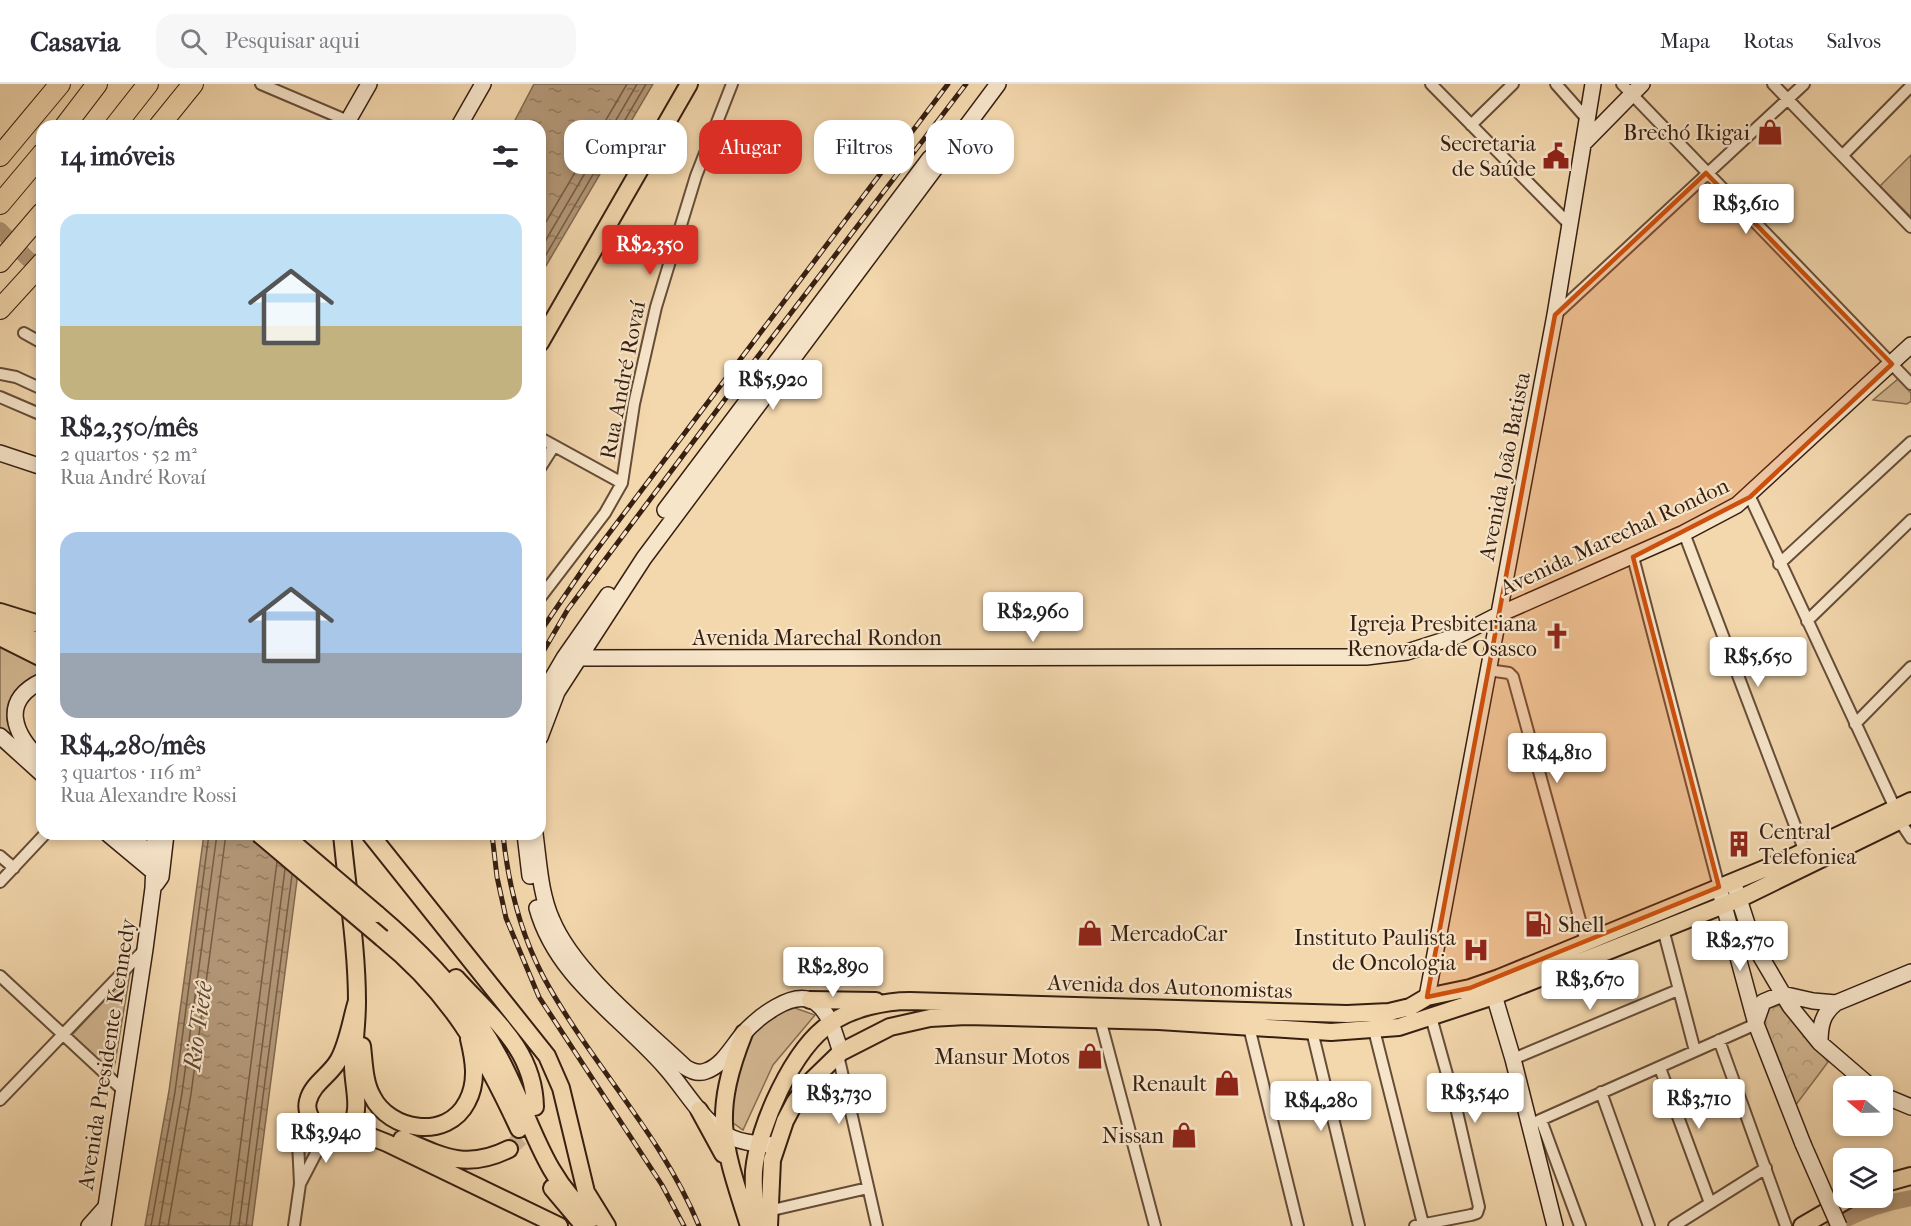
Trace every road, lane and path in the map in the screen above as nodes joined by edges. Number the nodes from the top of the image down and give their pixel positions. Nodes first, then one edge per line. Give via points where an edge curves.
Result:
1 (60, 84) edge
2 (97, 84) edge
3 (148, 84) edge
4 (369, 84) edge
5 (483, 84) edge
6 (689, 84) edge
7 (732, 84) edge
8 (987, 84) edge
9 (998, 84) edge
10 (1431, 84) edge
11 (1513, 84) edge
12 (1556, 84) edge
13 (1593, 84) edge
14 (1773, 84) edge
15 (1803, 84) edge
16 (262, 85) edge
17 (1911, 86) edge
18 (1632, 87) edge
19 (189, 88) edge
20 (1787, 100) junction
21 (1587, 119) junction
22 (70, 120) edge
23 (121, 120) edge
24 (164, 120) edge
25 (339, 120) edge
26 (348, 120) edge
27 (462, 120) edge
28 (1471, 124) junction
29 (1583, 144) junction
30 (0, 156) edge
31 (1843, 156) junction
32 (36, 161) edge
33 (1706, 173) junction
34 (4, 199) edge
35 (36, 220) edge
36 (1571, 226) junction
37 (1911, 227) edge
38 (0, 262) edge
39 (36, 270) edge
40 (0, 309) edge
41 (1555, 315) junction
42 (24, 333) dead end
43 (546, 333) edge
44 (36, 340) edge
45 (1911, 345) edge
46 (1892, 364) junction
47 (0, 374) edge
48 (1911, 384) edge
49 (36, 386) edge
50 (0, 397) edge
51 (36, 412) edge
52 (546, 441) edge
53 (1911, 442) edge
54 (554, 446) junction
55 (0, 453) edge
56 (546, 459) edge
57 (36, 465) edge
58 (622, 483) junction
59 (1749, 497) junction
60 (1911, 520) edge
61 (1684, 533) junction
62 (1633, 557) junction
63 (1779, 564) junction
64 (546, 590) edge
65 (0, 612) edge
66 (1500, 614) junction
67 (1807, 621) junction
68 (36, 623) edge
69 (0, 624) edge
70 (0, 638) edge
71 (36, 641) edge
72 (36, 655) edge
73 (571, 659) junction
74 (1911, 667) edge
75 (1488, 670) junction
76 (36, 684) edge
77 (546, 691) edge
78 (546, 721) edge
79 (1855, 724) junction
80 (0, 736) edge
81 (36, 755) edge
82 (36, 769) edge
83 (1911, 801) edge
84 (1902, 815) edge
85 (1911, 838) edge
86 (40, 840) edge
87 (116, 840) edge
88 (130, 840) edge
89 (155, 840) edge
90 (164, 840) edge
91 (267, 840) edge
92 (290, 840) edge
93 (343, 840) edge
94 (370, 840) edge
95 (526, 840) edge
96 (536, 840) edge
97 (1804, 852) junction
98 (0, 856) edge
99 (14, 868) junction
100 (156, 871) junction
101 (0, 882) edge
102 (1726, 885) junction
103 (1731, 902) junction
104 (1729, 927) junction
105 (1663, 929) junction
106 (386, 932) junction
107 (1586, 942) junction
108 (145, 949) junction
109 (1911, 972) edge
110 (0, 976) edge
111 (1492, 988) junction
112 (1678, 990) junction
113 (1782, 994) junction
114 (1426, 997) junction
115 (810, 1000) junction
116 (357, 1001) junction
117 (894, 1001) junction
118 (1836, 1003) junction
119 (1431, 1017) junction
120 (1100, 1019) junction
121 (831, 1023) junction
122 (1756, 1024) junction
123 (1249, 1027) junction
124 (1399, 1027) junction
125 (467, 1029) junction
126 (1374, 1030) junction
127 (1312, 1031) junction
128 (62, 1033) junction
129 (744, 1033) junction
130 (1719, 1040) junction
131 (1820, 1043) junction
132 (1695, 1051) junction
133 (839, 1054) junction
134 (1513, 1059) junction
135 (1660, 1068) junction
136 (353, 1072) junction
137 (330, 1073) junction
138 (1858, 1076) edge
139 (368, 1082) junction
140 (124, 1091) junction
141 (1601, 1092) junction
142 (0, 1100) edge
143 (1893, 1100) edge
144 (307, 1107) junction
145 (535, 1107) tunnel mouth
146 (1911, 1107) edge
147 (699, 1110) junction
148 (1535, 1123) junction
149 (352, 1125) junction
150 (327, 1132) junction
151 (723, 1133) junction
152 (767, 1145) junction
153 (509, 1149) tunnel mouth
154 (729, 1165) junction
155 (1766, 1168) junction
156 (1911, 1176) edge
157 (1893, 1181) edge
158 (300, 1184) junction
159 (868, 1188) junction
160 (1710, 1203) junction
161 (105, 1208) junction
162 (1833, 1208) edge
163 (769, 1218) edge
164 (295, 1222) edge
165 (1419, 1225) edge
166 (89, 1226) edge
167 (103, 1226) edge
168 (559, 1226) edge
169 (584, 1226) edge
170 (605, 1226) edge
171 (749, 1226) edge
172 (756, 1226) edge
173 (877, 1226) edge
174 (1155, 1226) edge
175 (1298, 1226) edge
176 (1359, 1226) edge
177 (1554, 1226) edge
178 (1580, 1226) edge
179 (1649, 1226) edge
180 (1674, 1226) edge
181 (1786, 1226) edge
182 (1802, 1226) edge
183 (1839, 1226) edge

1 - 30 highway
2 - 22 highway
3 - 23 highway
4 - 26 main road
5 - 27 main road
6 - 43 main road
7 - 58 street, Rua André Rovaí via 696,176 656,307 634,404
8 - 73 main road via 696,468
9 - 73 main road
10 - 28 street
11 - 28 street
12 - 21 street
13 - 21 main road, Avenida João Batista
14 - 20 street
15 - 20 street
16 - 25 street
17 - 31 street
18 - 29 main road
18 - 33 street
19 - 24 highway
20 - 31 street
20 - 33 street
21 - 29 main road, Avenida João Batista
28 - 36 street
29 - 36 main road, Avenida João Batista
31 - 37 street
32 - 34 highway
33 - 41 street
33 - 46 street
35 - 38 highway
36 - 41 main road, Avenida João Batista
39 - 40 highway
41 - 66 main road, Avenida João Batista
42 - 44 street
45 - 46 main road, Avenida Marechal Rondon
46 - 48 street
46 - 59 main road, Avenida Marechal Rondon
47 - 49 street
50 - 51 street
52 - 54 street
53 - 63 street
54 - 56 street
54 - 58 street
55 - 57 main road
58 - 64 street, Rua André Rovaí via 605,513
59 - 61 main road, Avenida Marechal Rondon
59 - 63 street
60 - 67 street
61 - 62 main road, Avenida Marechal Rondon
61 - 97 street
62 - 66 main road, Avenida Marechal Rondon
62 - 102 street
63 - 67 street
65 - 68 main road
66 - 73 main road, Avenida Marechal Rondon via 1430,646 1366,657
66 - 75 main road, Avenida João Batista
67 - 79 street
69 - 71 main road
70 - 72 main road
73 - 77 main road
73 - 78 main road
74 - 79 street
75 - 107 street via 1513,677
75 - 114 main road, Avenida João Batista
76 - 81 main road via 18,698 14,720
79 - 84 street
80 - 82 main road
83 - 84 main road, Avenida dos Autonomistas
84 - 85 street
84 - 97 main road, Avenida dos Autonomistas
84 - 103 main road, Avenida dos Autonomistas
86 - 99 street
87 - 100 main road
88 - 100 main road
89 - 100 main road, Avenida Presidente Kennedy
90 - 100 main road, Avenida Presidente Kennedy
91 - 106 main road, bridge
92 - 106 main road, bridge via 377,914
93 - 116 main road
94 - 170 main road via 547,1056 561,1088 586,1192
95 - 147 main road via 540,920 554,950 576,979 663,1065
96 - 129 main road via 548,909 566,946 583,969 685,1067 695,1072 712,1068
97 - 102 main road, Avenida dos Autonomistas
98 - 99 street
99 - 101 street
100 - 108 main road, Avenida Presidente Kennedy
102 - 103 main road
102 - 107 main road, Avenida dos Autonomistas
103 - 104 main road
103 - 105 main road, Avenida dos Autonomistas
103 - 113 main road
104 - 113 main road
104 - 122 main road
105 - 111 main road, Avenida dos Autonomistas
105 - 112 street
106 - 125 main road
106 - 145 main road via 409,934 446,967 510,1037 532,1077
106 - 170 main road via 437,971 481,1025 501,1058 556,1177 588,1214
107 - 111 main road, Avenida dos Autonomistas
108 - 128 street
108 - 140 main road, Avenida Presidente Kennedy
109 - 118 main road
110 - 128 street
111 - 114 main road, Avenida dos Autonomistas
111 - 119 main road, Avenida dos Autonomistas
111 - 134 main road
112 - 132 street
112 - 134 street
113 - 118 main road
113 - 122 main road via 1763,1002
113 - 131 main road
114 - 117 main road, Avenida dos Autonomistas via 1410,1007 1389,1012 1347,1014
114 - 124 main road via 1412,1019
115 - 117 main road
115 - 121 main road
115 - 129 main road via 783,1003
116 - 136 main road
116 - 137 main road via 343,1050
116 - 139 main road
117 - 121 main road, Avenida dos Autonomistas
118 - 131 main road via 1821,1023
119 - 124 main road, Avenida dos Autonomistas
119 - 165 street via 1479,1203 1478,1211 1471,1215
120 - 123 main road, Avenida dos Autonomistas
120 - 133 main road, Avenida dos Autonomistas via 930,1018 890,1028
120 - 174 street
121 - 133 main road
121 - 152 main road, Avenida dos Autonomistas via 798,1058 776,1096
122 - 130 street
122 - 183 main road, bridge
123 - 127 main road, Avenida dos Autonomistas
123 - 175 street
124 - 126 main road, Avenida dos Autonomistas
125 - 139 main road via 473,1056 473,1085 461,1110 439,1125 415,1127 393,1120 377,1105
125 - 169 main road via 546,1179
126 - 127 main road, Avenida dos Autonomistas
126 - 165 street
127 - 176 street
128 - 140 street
128 - 142 street
129 - 151 main road via 725,1087
130 - 132 street
130 - 155 street
131 - 138 main road
132 - 135 street
133 - 152 main road, Avenida dos Autonomistas via 809,1083
133 - 159 street
134 - 148 main road
135 - 141 street
135 - 160 street
136 - 137 main road
136 - 139 main road
136 - 149 main road via 356,1106
137 - 144 main road via 311,1092
140 - 161 main road, Avenida Presidente Kennedy
141 - 148 street
141 - 179 street
143 - 146 main road
144 - 150 main road via 315,1125
144 - 158 street via 298,1142
147 - 151 main road
147 - 154 main road
148 - 177 main road
148 - 178 street
149 - 150 main road via 338,1133
149 - 153 main road via 369,1125 462,1161 487,1159
149 - 168 main road
150 - 158 street
151 - 152 main road
151 - 154 main road
152 - 163 main road, Avenida dos Autonomistas
152 - 172 main road, Avenida dos Autonomistas via 754,1170
154 - 171 main road
155 - 160 street
155 - 181 street
156 - 157 main road
158 - 164 street
159 - 163 street
159 - 173 street
160 - 180 street
161 - 166 main road
161 - 167 main road, Avenida Presidente Kennedy
162 - 182 main road

